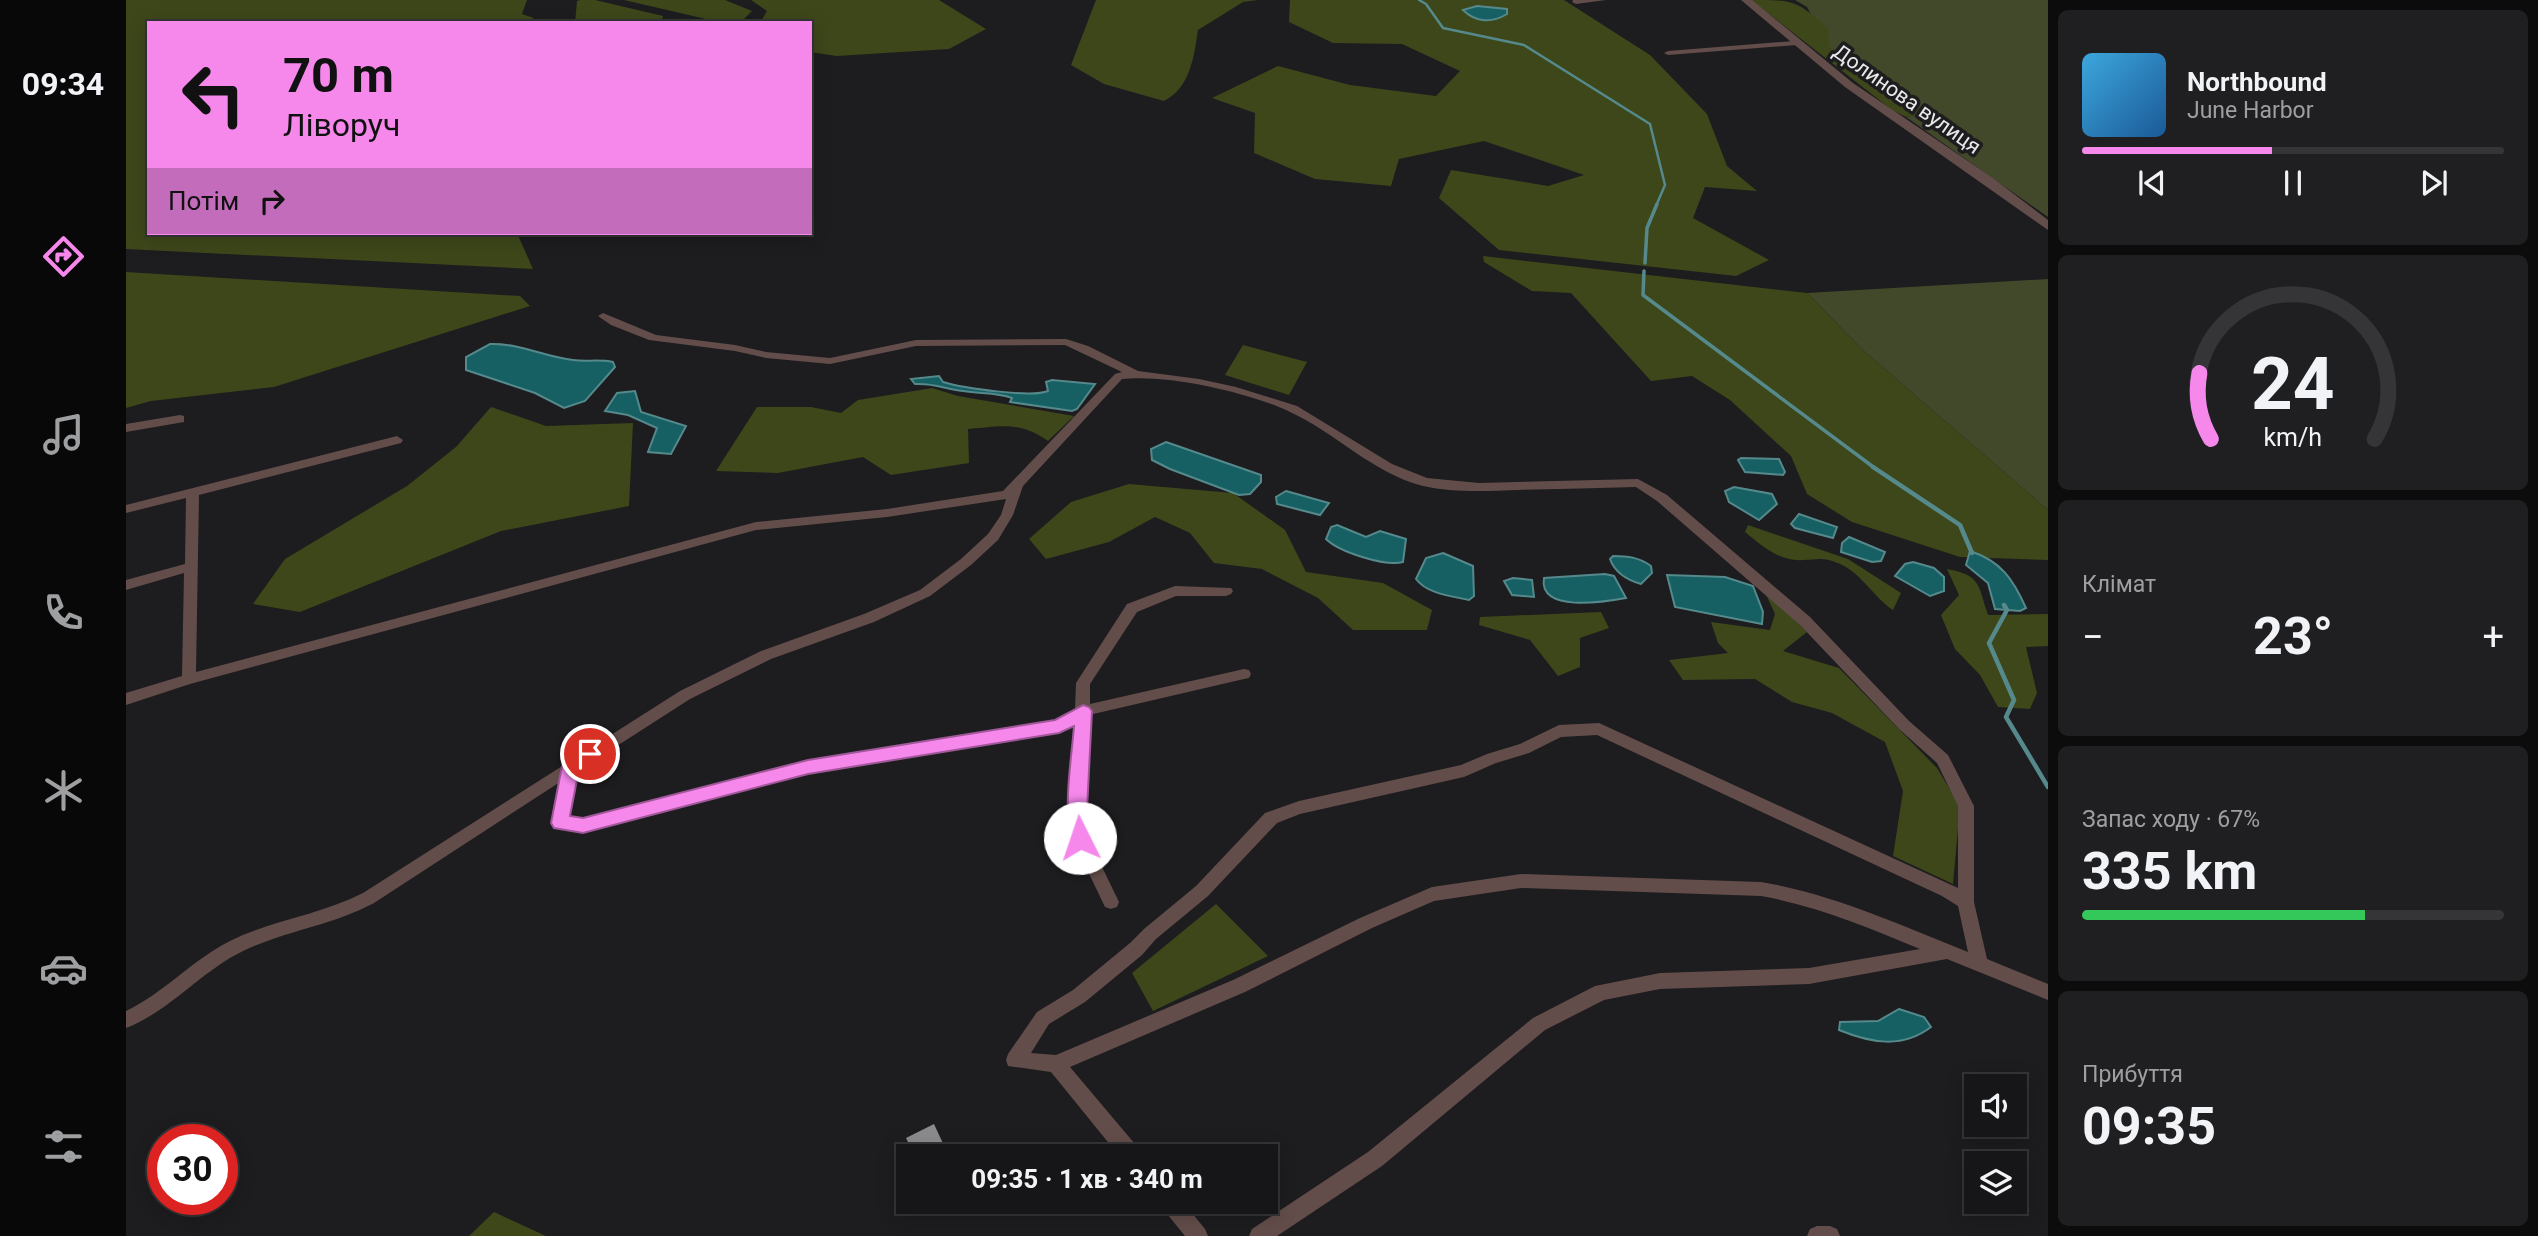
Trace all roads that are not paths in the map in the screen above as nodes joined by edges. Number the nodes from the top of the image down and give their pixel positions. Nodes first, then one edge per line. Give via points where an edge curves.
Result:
1 (1602, 0) edge
2 (1746, 0) edge
3 (1577, 2) dead end
4 (1794, 43) junction
5 (1668, 53) dead end
6 (2048, 226) edge
7 (603, 316) dead end
8 (1137, 374) junction
9 (180, 419) dead end
10 (126, 428) edge
11 (397, 440) dead end
12 (1018, 485) junction
13 (193, 492) junction
14 (126, 509) edge
15 (190, 567) junction
16 (126, 586) edge
17 (1226, 591) dead end
18 (1244, 674) dead end
19 (189, 679) junction
20 (126, 699) edge
21 (1083, 711) junction
22 (571, 766) junction
23 (1111, 902) dead end
24 (1966, 902) junction
25 (1946, 952) junction
26 (1979, 964) junction
27 (2048, 992) edge
28 (126, 1020) edge
29 (1056, 1064) junction
30 (1122, 1144) edge
31 (1180, 1214) edge
32 (1261, 1235) edge
33 (1198, 1236) edge
34 (1817, 1236) edge
35 (1830, 1236) edge

1 - 3 street
2 - 4 street, Долинова вулиця
4 - 5 street
4 - 6 street, Долинова вулиця via 1885,112 2000,187
7 - 8 street via 653,338 830,361 916,343 1066,342
8 - 12 street via 1119,376
8 - 24 street via 1211,384 1293,409 1388,467 1425,482 1479,487 1638,484 1662,498 1805,621 1904,725 1943,759 1966,806
9 - 10 street
11 - 13 street
12 - 19 street via 1007,495 756,526
12 - 22 street via 993,537 925,593 729,672
13 - 14 street
13 - 15 street
15 - 16 street
15 - 19 street
17 - 21 street via 1175,591 1132,608 1083,683
18 - 21 street
19 - 20 street
21 - 22 street via 1059,726 808,767 583,826 560,823
21 - 23 street via 1080,838
22 - 28 street via 385,890 223,953
24 - 26 street
24 - 29 street via 1599,729 1559,731 1464,771 1271,818 1202,891 1136,950 1043,1018 1015,1060
25 - 26 street
25 - 29 street via 1797,895 1761,889 1521,881 1432,894 1239,986
25 - 32 street via 1808,976 1660,981 1601,992 1539,1024 1375,1159
26 - 27 street
29 - 30 street
31 - 33 street
34 - 35 street

